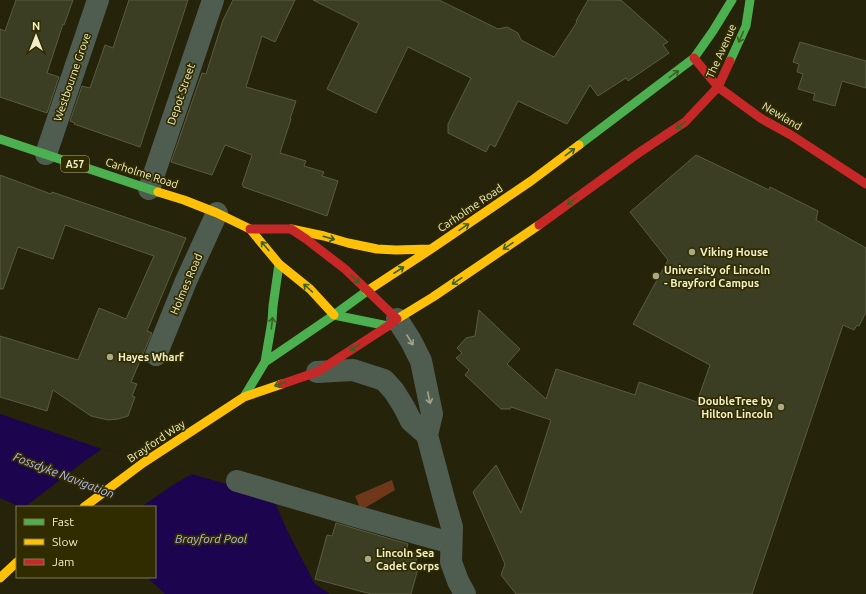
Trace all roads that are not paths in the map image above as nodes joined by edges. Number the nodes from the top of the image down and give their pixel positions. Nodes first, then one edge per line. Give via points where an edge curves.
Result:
1 (98, 0) edge
2 (214, 0) edge
3 (732, 0) edge
4 (750, 0) edge
5 (694, 58) junction
6 (718, 87) junction
7 (0, 139) edge
8 (46, 154) junction
9 (866, 184) edge
10 (149, 189) junction
11 (217, 213) junction
12 (250, 229) junction
13 (291, 229) junction
14 (431, 249) junction
15 (279, 264) junction
16 (367, 291) junction
17 (334, 315) junction
18 (393, 323) junction
19 (156, 355) dead end
20 (265, 362) junction
21 (317, 372) junction
22 (244, 397) junction
23 (426, 435) junction
24 (237, 481) dead end
25 (85, 506) edge
26 (451, 543) junction
27 (16, 563) edge
28 (0, 578) edge
29 (465, 594) edge

1 - 8 street, Westbourne Grove
2 - 10 street, Depot Street
3 - 5 main road, The Avenue
4 -> 6 main road, The Avenue via 746,26
5 - 6 main road, Newland
14 -> 5 main road, Carholme Road via 531,181
6 - 9 main road, Newland via 762,119
6 -> 18 main road via 685,122 536,227
7 - 8 main road, Carholme Road / A57
8 - 10 main road, Carholme Road / A57
10 - 11 main road, Carholme Road / A57
11 - 12 main road, Carholme Road / A57
11 - 19 street, Holmes Road
12 - 13 main road, Carholme Road
15 -> 12 main road, Carholme Road
13 -> 14 main road, Carholme Road via 377,249
13 -> 16 main road via 345,269
16 -> 14 main road, Carholme Road
17 -> 15 main road, Carholme Road via 310,289
20 -> 15 main road
16 - 17 main road, Carholme Road
16 - 18 main road
17 - 18 main road
17 - 20 main road, Carholme Road
18 -> 21 main road
18 -> 23 street via 411,342 421,361 432,414
20 - 22 main road
21 -> 22 main road
21 - 23 street via 354,370 384,380 394,391 411,421
22 - 25 main road, Brayford Way via 143,463
23 - 26 street via 452,526
24 - 26 street
26 - 29 street via 451,562
27 - 28 main road

